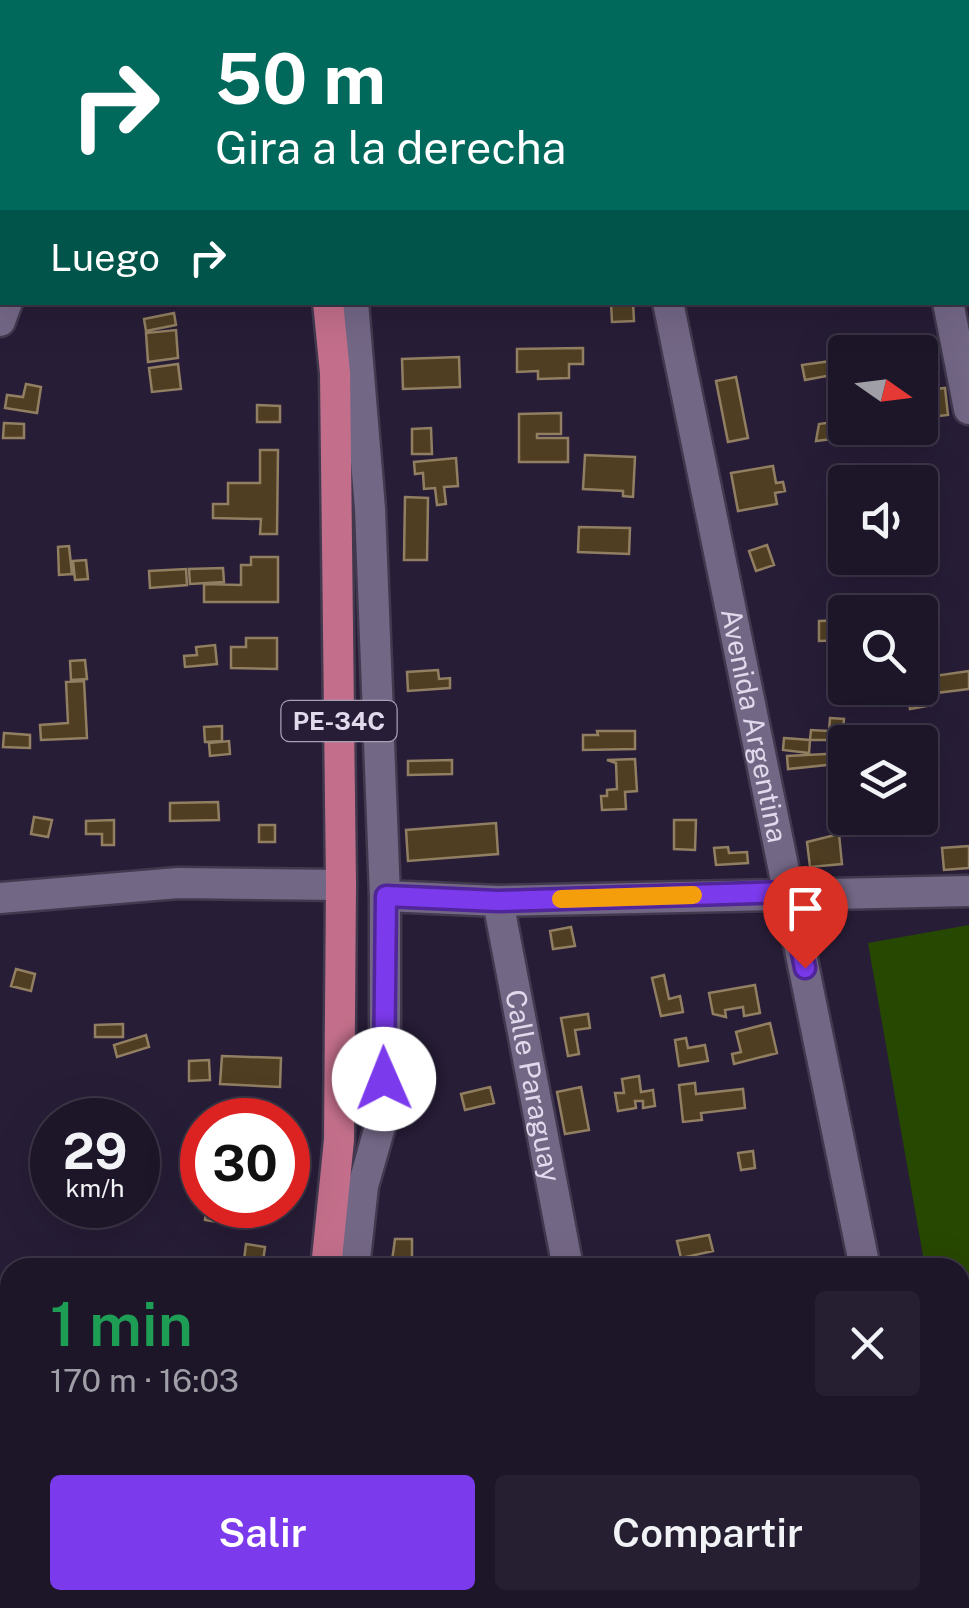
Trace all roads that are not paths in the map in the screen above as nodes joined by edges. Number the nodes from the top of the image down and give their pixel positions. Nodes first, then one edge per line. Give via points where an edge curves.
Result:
1 (328, 305) edge
2 (353, 305) edge
3 (669, 305) edge
4 (949, 305) edge
5 (969, 409) edge
6 (341, 885) junction
7 (969, 891) edge
8 (790, 892) junction
9 (386, 896) junction
10 (0, 898) edge
11 (498, 901) junction
12 (335, 1258) edge
13 (337, 1258) edge
14 (566, 1258) edge
15 (863, 1258) edge

1 - 6 main road, PE-34C
2 - 9 street via 370,508
3 - 8 street, Avenida Argentina
4 - 5 street
6 - 10 street via 178,884
6 - 12 main road, PE-34C
7 - 8 street
8 - 11 street
8 - 15 street, Avenida Argentina
9 - 11 street
9 - 13 street via 384,1108
11 - 14 street, Calle Paraguay

